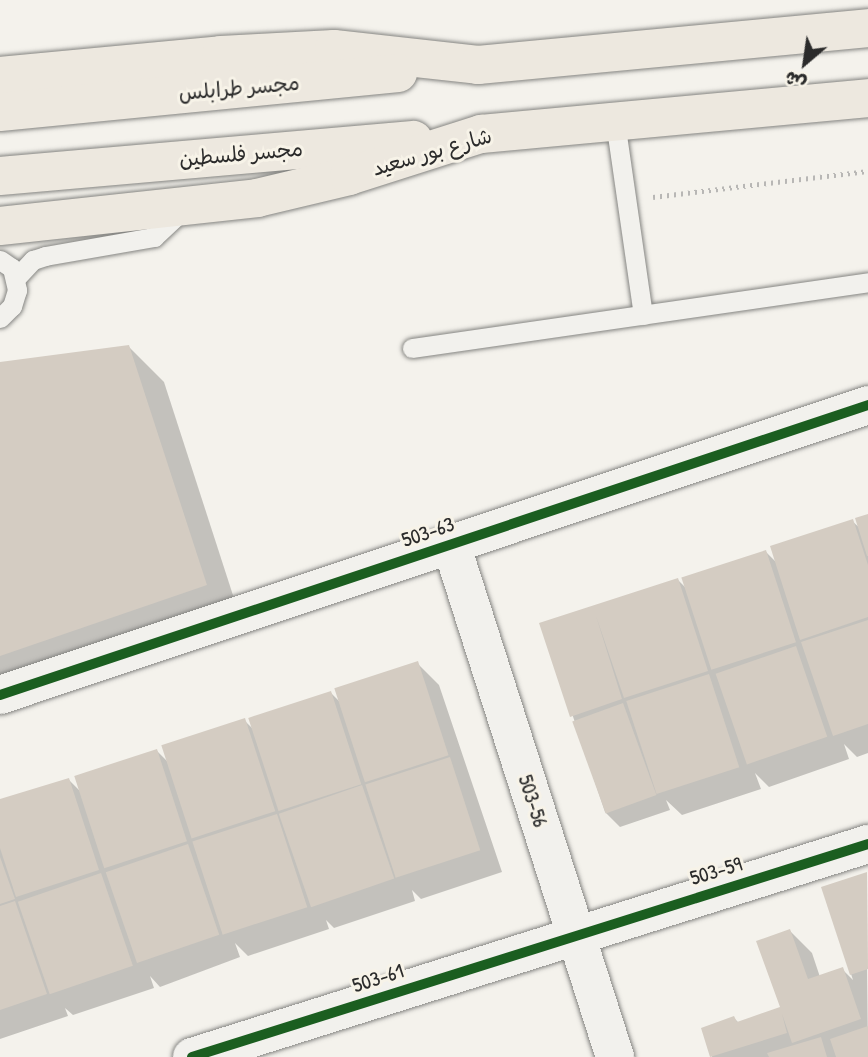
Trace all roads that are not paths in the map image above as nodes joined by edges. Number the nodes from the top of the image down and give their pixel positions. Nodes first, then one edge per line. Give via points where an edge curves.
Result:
1 (868, 28) edge
2 (478, 65) junction
3 (0, 76) edge
4 (868, 98) edge
5 (0, 112) edge
6 (615, 121) junction
7 (481, 134) junction
8 (0, 176) edge
9 (187, 206) junction
10 (0, 226) edge
11 (0, 260) edge
12 (16, 278) junction
13 (868, 282) edge
14 (643, 315) junction
15 (0, 318) edge
16 (412, 348) dead end
17 (868, 405) edge
18 (451, 544) junction
19 (0, 695) edge
20 (868, 844) edge
21 (576, 936) junction
22 (192, 1057) edge
23 (615, 1057) edge

1 - 2 main road
2 - 3 main road via 334,49
2 - 5 main road, مجسر طرابلس
4 - 6 main road, شارع بور سعيد
6 - 7 main road, شارع بور سعيد
6 - 14 lane
7 - 8 main road, مجسر فلسطين
7 - 9 main road, شارع بور سعيد via 349,176 257,198
9 - 10 main road, شارع بور سعيد
9 - 12 lane via 155,237 33,260
11 - 12 lane
12 - 15 lane via 12,306
13 - 14 lane
14 - 16 lane
17 - 18 street, 503-63
18 - 19 street, 503-63
18 - 21 street, 503-56
20 - 21 street, 503-59
21 - 22 street, 503-61
21 - 23 street, 503-56

